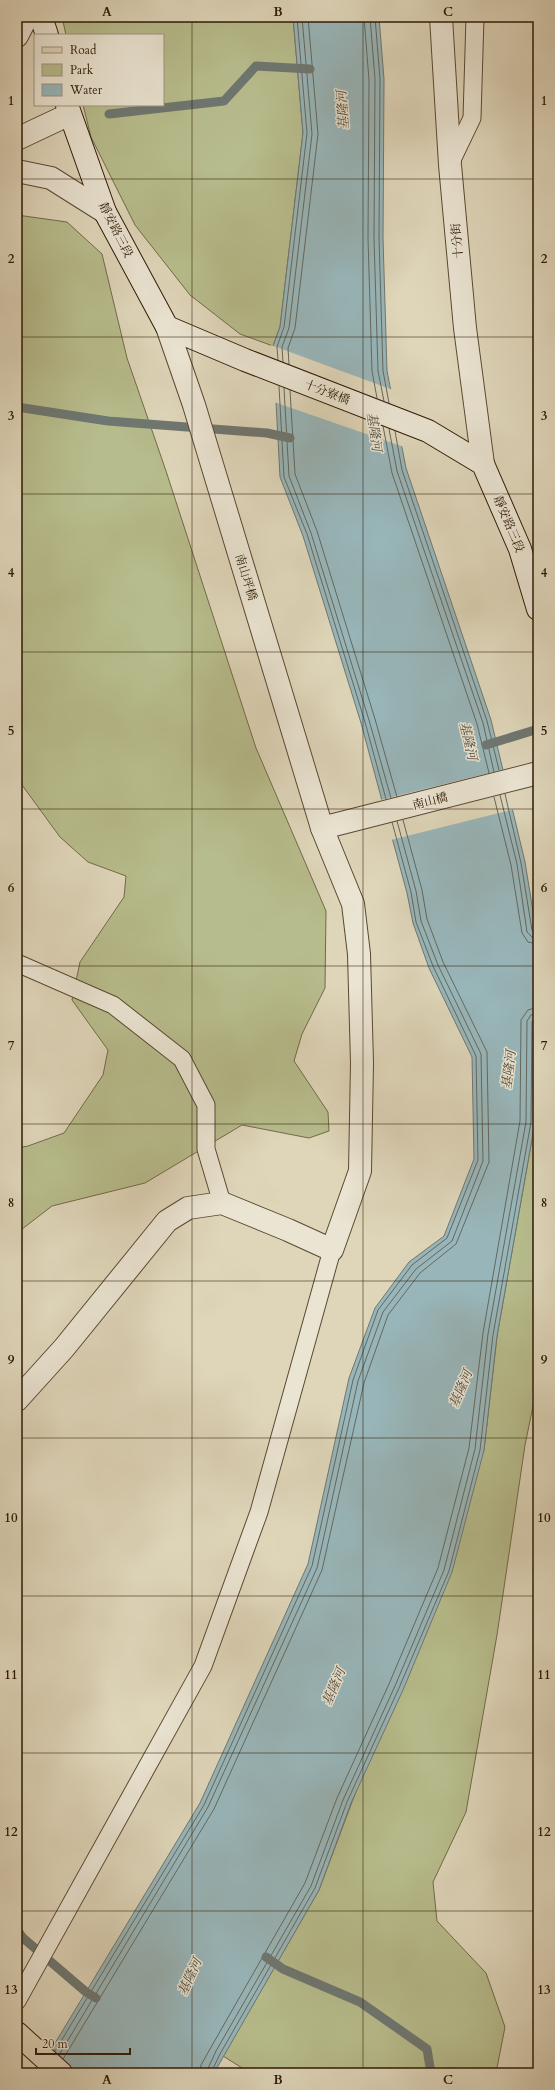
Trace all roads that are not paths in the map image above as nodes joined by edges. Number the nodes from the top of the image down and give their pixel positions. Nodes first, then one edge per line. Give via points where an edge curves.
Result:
1 (27, 17) edge
2 (41, 17) edge
3 (441, 17) edge
4 (475, 17) edge
5 (47, 34) edge
6 (17, 36) edge
7 (69, 110) edge
8 (17, 139) edge
9 (450, 165) junction
10 (17, 171) edge
11 (105, 212) junction
12 (167, 327) junction
13 (483, 464) junction
14 (538, 609) edge
15 (538, 773) edge
16 (322, 828) junction
17 (17, 963) edge
18 (222, 1203) junction
19 (332, 1250) junction
20 (17, 1400) edge
21 (17, 2001) edge
22 (17, 2033) edge
23 (61, 2073) edge

1 - 6 street
2 - 5 street
3 - 9 street, 十分街
4 - 9 lane via 472,118
7 - 8 street
7 - 11 street, 靜安路三段
9 - 13 street, 十分街 via 465,328
10 - 11 street via 51,178
11 - 12 street, 靜安路三段
12 - 13 street, 十分寮橋 via 428,431
12 - 16 street, 南山坪橋 via 194,405
13 - 14 street, 靜安路三段 via 520,549
15 - 16 street, 南山橋
16 - 19 street, 南山坪橋 via 353,904 360,962 360,1171
17 - 18 lane via 113,1006 182,1059 206,1105 206,1149
18 - 19 street
18 - 20 street via 188,1208 167,1221 64,1348
19 - 21 lane via 259,1512 203,1666
22 - 23 main road

